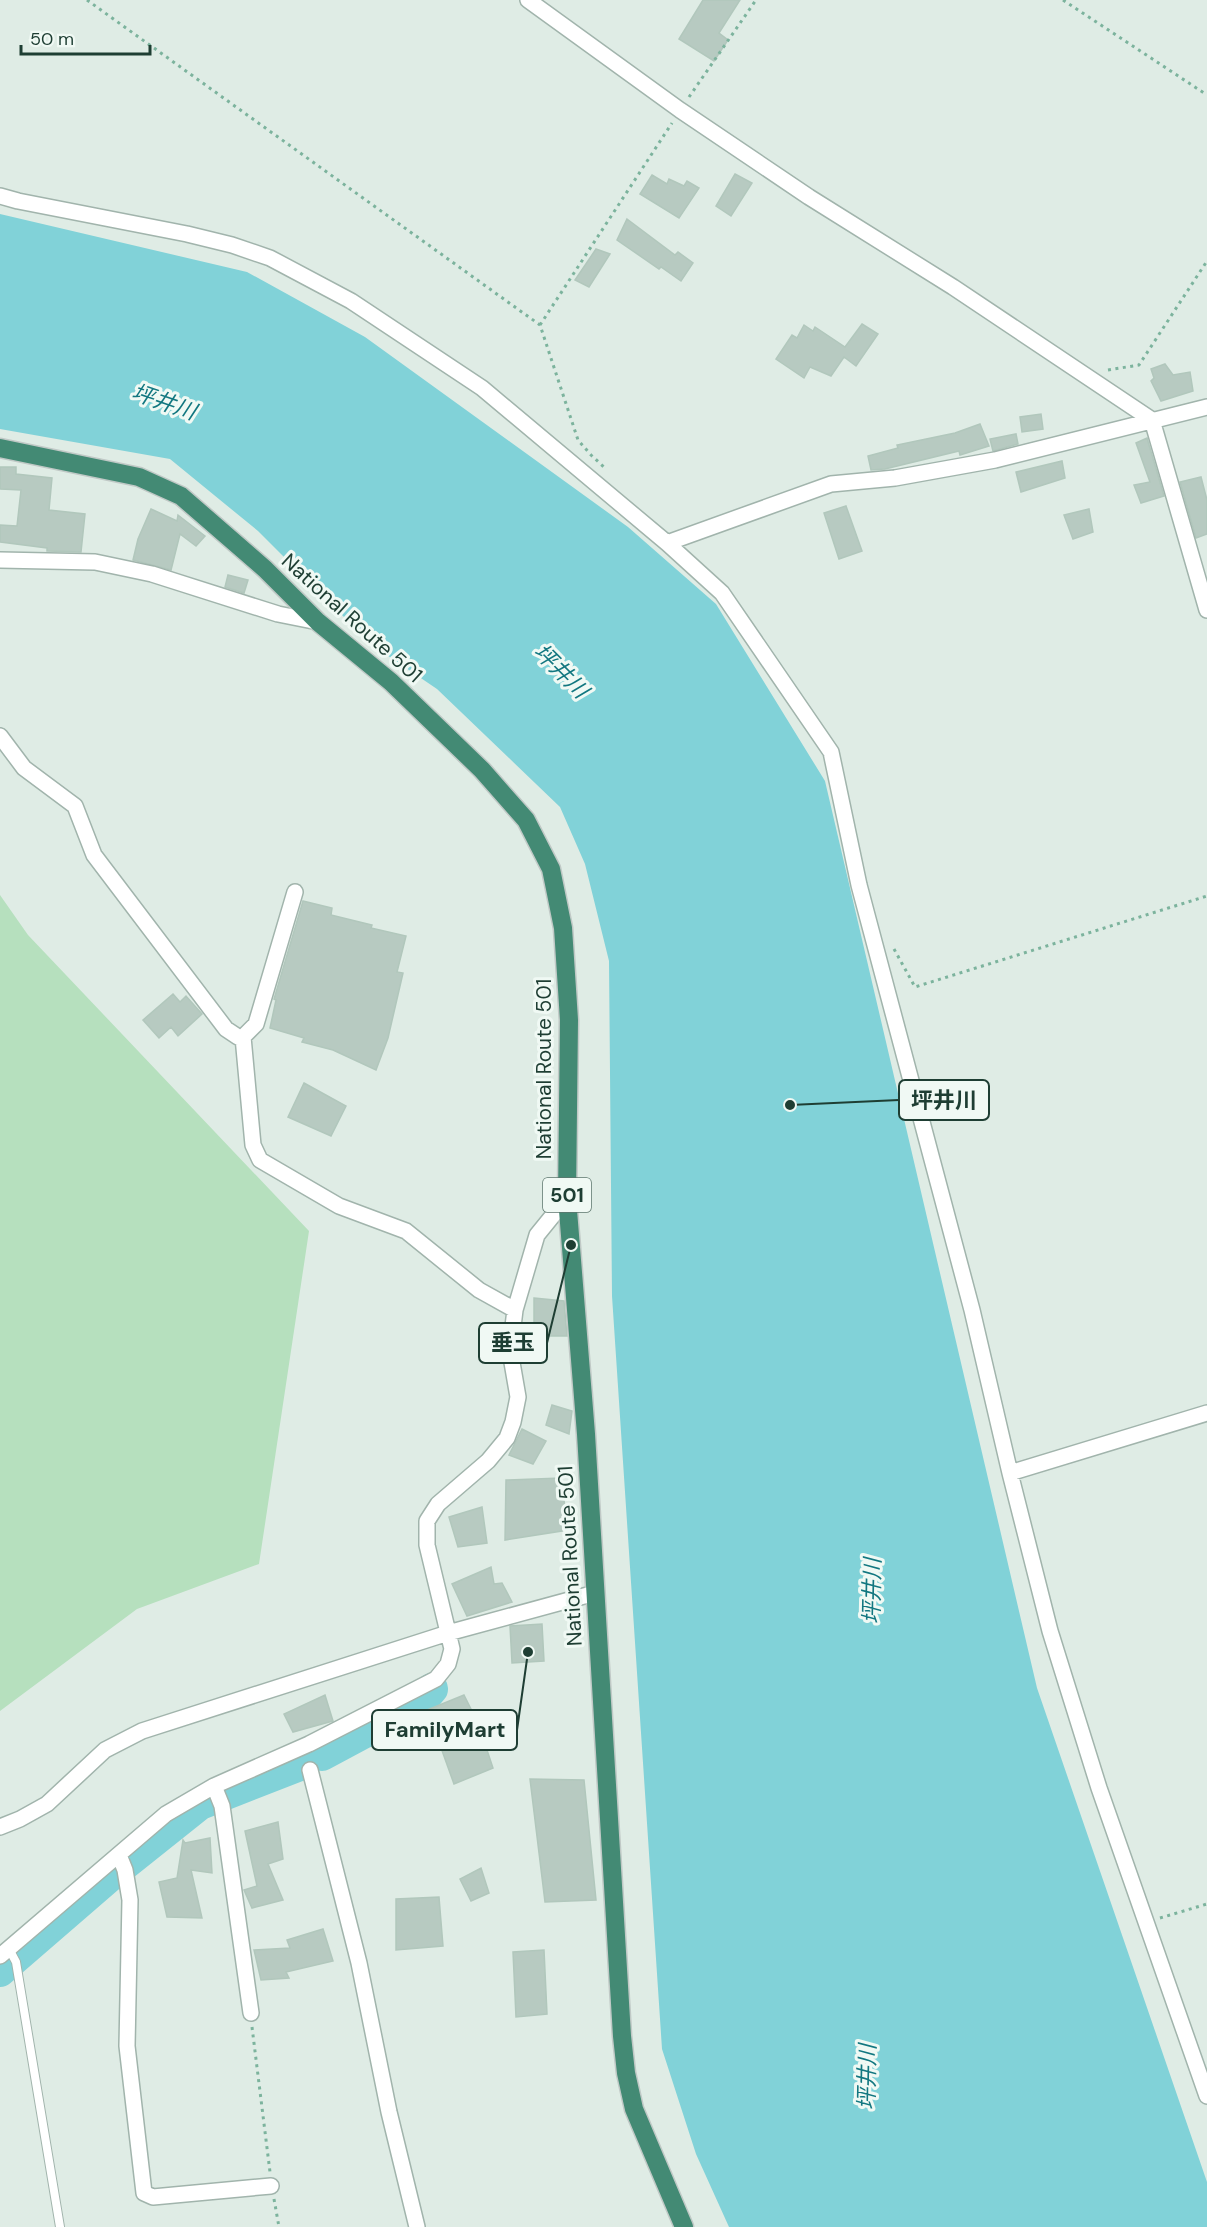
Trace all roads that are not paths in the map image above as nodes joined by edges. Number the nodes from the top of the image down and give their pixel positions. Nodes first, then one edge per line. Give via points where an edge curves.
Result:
1 (528, 0) edge
2 (0, 196) edge
3 (1207, 407) edge
4 (1152, 420) junction
5 (0, 448) edge
6 (667, 543) junction
7 (0, 560) edge
8 (1207, 610) edge
9 (318, 622) junction
10 (0, 736) edge
11 (294, 892) dead end
12 (243, 1037) junction
13 (567, 1198) junction
14 (514, 1310) junction
15 (1207, 1413) edge
16 (1010, 1473) junction
17 (595, 1593) junction
18 (448, 1633) junction
19 (310, 1770) dead end
20 (218, 1796) junction
21 (0, 1827) edge
22 (122, 1862) junction
23 (9, 1955) edge
24 (251, 2013) road end
25 (1207, 2096) edge
26 (271, 2186) road end
27 (60, 2227) edge
28 (417, 2227) edge
29 (684, 2227) edge

1 - 4 street via 809,197 953,287
2 - 6 street via 187,234 270,258 351,301 482,388
3 - 4 street
4 - 6 street via 995,460 895,478 831,484
4 - 8 street
5 - 9 highway, National Route 501 / 501 via 139,477 181,496 265,569
6 - 16 street via 722,592 831,752 859,885 972,1310
7 - 9 street via 95,562 152,574 278,614
9 - 13 highway, National Route 501 / 501 via 391,682 482,770 526,820 551,869 563,928 569,1020
10 - 12 street via 24,768 75,806 94,855 226,1029
11 - 12 street via 256,1024
12 - 14 street via 254,1146 260,1160 339,1206 406,1231 479,1290
13 - 14 street via 537,1235
13 - 17 highway, National Route 501 / 501
14 - 18 street via 510,1352 518,1397 507,1438 488,1461 438,1504 427,1521 427,1545
15 - 16 street
16 - 25 street via 1050,1631 1099,1788
17 - 18 street
17 - 29 highway, National Route 501 / 501 via 626,2073 634,2109
18 - 20 street via 452,1649 448,1664 436,1679
18 - 21 street via 142,1731 105,1750 47,1804
19 - 28 street via 359,1963
20 - 22 street via 166,1814
20 - 24 street
22 - 23 street
22 - 26 street via 130,1900 127,2046 144,2193 153,2197
23 - 27 lane

